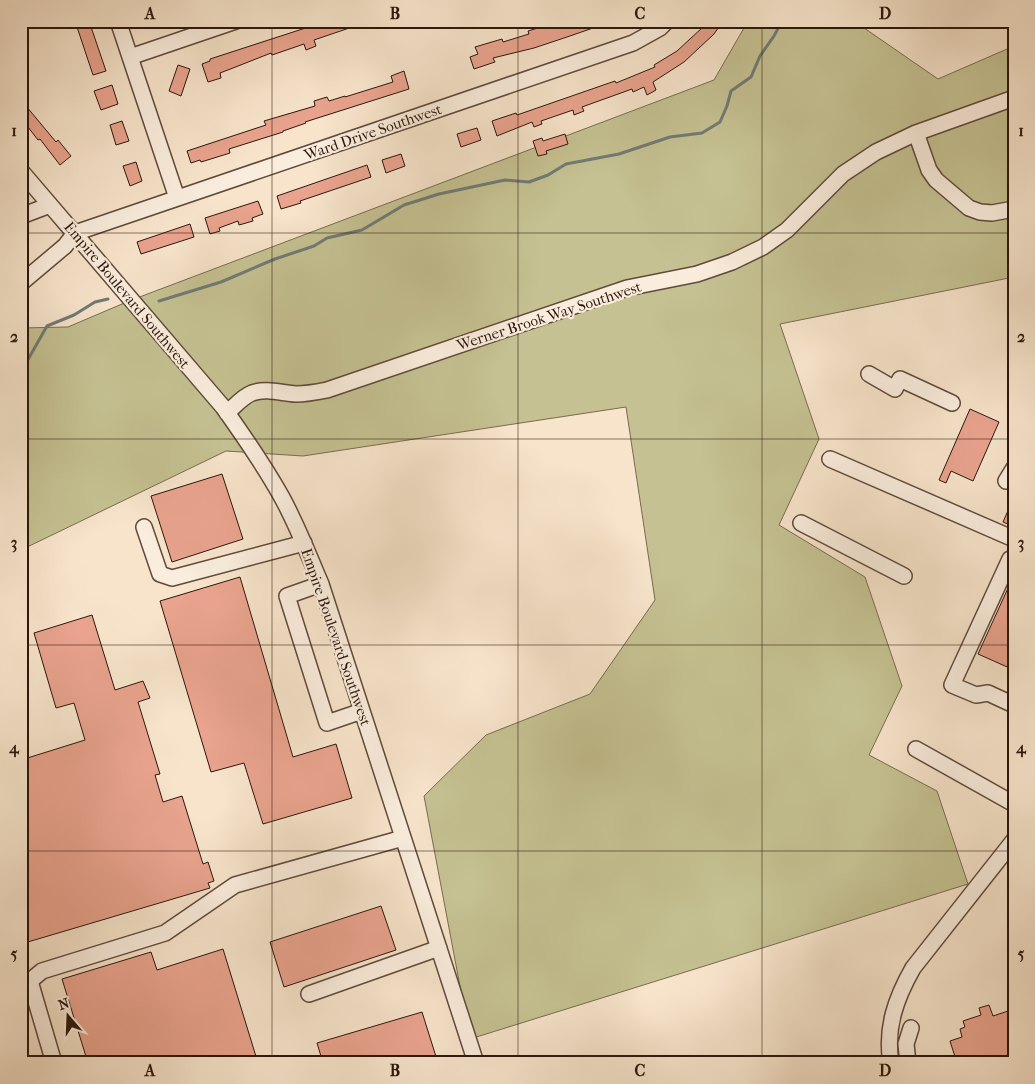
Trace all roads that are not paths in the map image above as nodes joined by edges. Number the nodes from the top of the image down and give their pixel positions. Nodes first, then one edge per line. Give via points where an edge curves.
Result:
1 (118, 21) edge
2 (236, 21) edge
3 (667, 21) edge
4 (130, 57) junction
5 (1014, 98) edge
6 (916, 133) junction
7 (21, 170) edge
8 (177, 198) junction
9 (50, 204) junction
10 (1014, 209) edge
11 (21, 216) edge
12 (75, 233) junction
13 (21, 283) edge
14 (869, 374) dead end
15 (952, 403) dead end
16 (227, 413) junction
17 (830, 459) dead end
18 (1014, 468) edge
19 (1006, 481) dead end
20 (801, 523) dead end
21 (144, 527) dead end
22 (1014, 540) edge
23 (304, 543) junction
24 (1010, 559) dead end
25 (904, 576) dead end
26 (320, 584) junction
27 (1014, 705) edge
28 (362, 711) junction
29 (916, 749) dead end
30 (1014, 804) edge
31 (403, 838) junction
32 (1014, 840) edge
33 (439, 948) junction
34 (309, 994) dead end
35 (912, 1028) dead end
36 (889, 1062) edge
37 (54, 1063) edge
38 (476, 1063) edge
39 (908, 1063) edge

1 - 4 street
2 - 4 street
3 - 8 street, Ward Drive Southwest via 633,44
4 - 8 street
5 - 6 street, Werner Brook Way Southwest
6 - 10 street via 929,170 936,180 969,208 992,213
6 - 16 street, Werner Brook Way Southwest via 859,162 787,230 763,247 732,262 697,274 627,288 328,390 297,394 265,390 253,393
7 - 9 street, Empire Boulevard Southwest
8 - 12 street, Ward Drive Southwest
9 - 11 street
9 - 12 street, Empire Boulevard Southwest
12 - 13 street
12 - 16 street, Empire Boulevard Southwest
14 - 15 street via 895,389 900,379
16 - 23 street, Empire Boulevard Southwest via 281,495
17 - 22 street
18 - 19 street
20 - 25 street
21 - 23 street via 160,574 172,578
23 - 26 street, Empire Boulevard Southwest
24 - 27 street via 952,684 976,695 988,692
26 - 28 street, Empire Boulevard Southwest
26 - 28 street via 287,596 326,723
28 - 31 street, Empire Boulevard Southwest
29 - 30 street
31 - 33 street, Empire Boulevard Southwest
31 - 37 street via 235,885 165,933 42,971 30,981
32 - 36 street via 904,983 892,1016
33 - 34 street
33 - 38 street, Empire Boulevard Southwest
35 - 39 street via 906,1044

